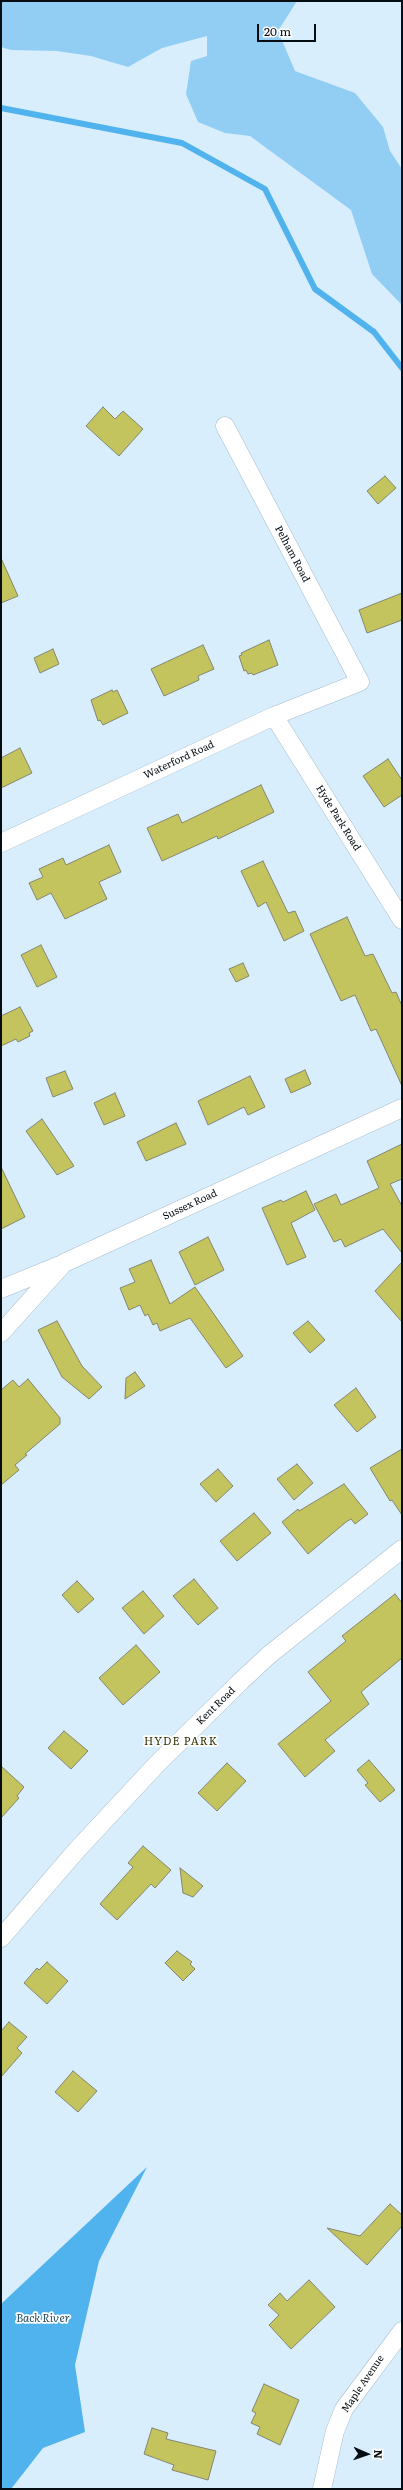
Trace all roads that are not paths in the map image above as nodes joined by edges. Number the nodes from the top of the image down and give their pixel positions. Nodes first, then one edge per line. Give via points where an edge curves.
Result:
1 (225, 426) dead end
2 (360, 682) joint
3 (274, 716) junction
4 (1, 843) edge
5 (402, 920) edge
6 (402, 1108) edge
7 (64, 1263) junction
8 (1, 1289) edge
9 (1, 1333) edge
10 (402, 1549) edge
11 (1, 1938) edge
12 (402, 2331) edge
13 (322, 2489) edge

1 - 2 street, Pelham Road
2 - 3 street, Waterford Road
3 - 4 street, Waterford Road
3 - 5 street, Hyde Park Road
6 - 7 street, Sussex Road
7 - 8 street
7 - 9 street, Sussex Road
10 - 11 street, Kent Road via 269,1655 241,1681 156,1765 76,1851
12 - 13 street, Maple Avenue via 344,2409 335,2431

